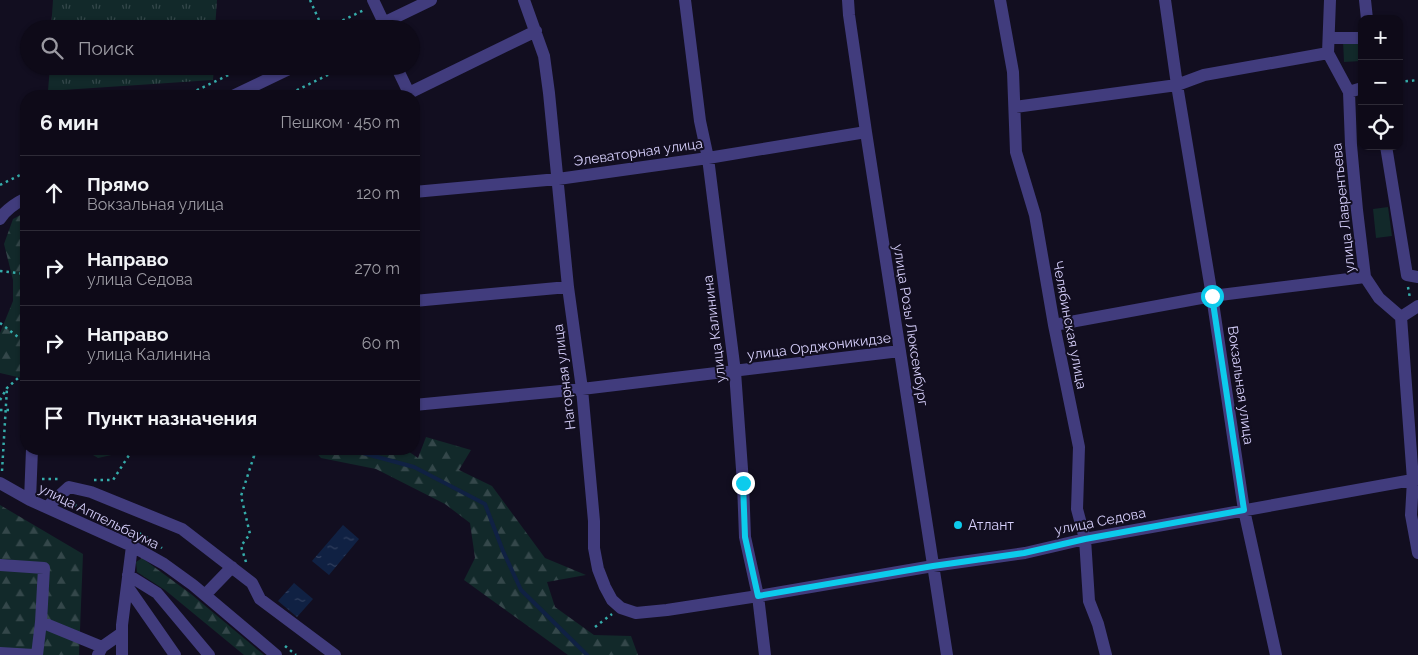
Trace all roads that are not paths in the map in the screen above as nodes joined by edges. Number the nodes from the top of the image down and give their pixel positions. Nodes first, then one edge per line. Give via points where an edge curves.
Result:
1 (431, 0) edge
2 (524, 0) edge
3 (685, 0) edge
4 (848, 0) edge
5 (1000, 0) edge
6 (1165, 0) edge
7 (1330, 0) edge
8 (1364, 0) edge
9 (374, 2) edge
10 (1367, 15) edge
11 (377, 20) edge
12 (392, 20) edge
13 (536, 31) junction
14 (1329, 38) junction
15 (1358, 38) edge
16 (1328, 53) junction
17 (276, 75) edge
18 (400, 75) edge
19 (1177, 85) junction
20 (1358, 89) edge
21 (245, 90) edge
22 (408, 90) edge
23 (415, 90) edge
24 (1349, 92) junction
25 (1014, 107) junction
26 (866, 132) junction
27 (1387, 150) edge
28 (708, 158) junction
29 (558, 179) junction
30 (420, 191) edge
31 (20, 202) edge
32 (1, 213) edge
33 (1365, 277) junction
34 (1418, 277) edge
35 (568, 287) junction
36 (1212, 296) junction
37 (420, 300) edge
38 (1414, 302) edge
39 (1401, 317) junction
40 (1054, 325) junction
41 (900, 351) junction
42 (735, 372) junction
43 (582, 389) junction
44 (420, 404) edge
45 (32, 455) edge
46 (0, 484) edge
47 (1416, 484) edge
48 (30, 500) junction
49 (47, 507) junction
50 (1244, 510) junction
51 (1085, 539) junction
52 (132, 546) junction
53 (1418, 553) edge
54 (0, 565) edge
55 (933, 566) junction
56 (232, 567) junction
57 (127, 581) junction
58 (205, 596) junction
59 (758, 596) junction
60 (41, 622) junction
61 (122, 633) junction
62 (100, 651) edge
63 (0, 653) edge
64 (36, 655) edge
65 (122, 655) edge
66 (175, 655) edge
67 (209, 655) edge
68 (276, 655) edge
69 (335, 655) edge
70 (765, 655) edge
71 (947, 655) edge
72 (1106, 655) edge
73 (1276, 655) edge

1 - 12 street
2 - 13 street, Нагорная улица
3 - 28 street, улица Калинина via 700,121
4 - 26 street, улица Розы Люксембург
5 - 25 street, Челябинская улица via 1013,72
6 - 19 street, Вокзальная улица
7 - 14 street
8 - 10 street
9 - 11 street
13 - 23 street
13 - 29 street, Нагорная улица via 544,56
14 - 15 street
14 - 16 street
16 - 19 street via 1204,75
16 - 24 street, улица Лаврентьева
17 - 21 street
18 - 22 street
19 - 25 street
19 - 36 street, Вокзальная улица
20 - 24 street
24 - 33 street, улица Лаврентьева
25 - 40 street, Челябинская улица via 1016,152 1035,215
26 - 28 street, Элеваторная улица
26 - 41 street, улица Розы Люксембург
27 - 34 street via 1407,275
28 - 29 street, Элеваторная улица
28 - 42 street, улица Калинина
29 - 30 street, Элеваторная улица
29 - 35 street, Нагорная улица
31 - 32 street
33 - 36 street
33 - 39 street, улица Лаврентьева via 1379,298
35 - 37 street
35 - 43 street, Нагорная улица
36 - 40 street
36 - 50 street, Вокзальная улица
38 - 39 street
39 - 47 street
40 - 51 street, Челябинская улица via 1079,447 1077,510
41 - 42 street, улица Орджоникидзе
41 - 55 street, улица Розы Люксембург
42 - 43 street, улица Орджоникидзе
42 - 59 street, улица Калинина via 745,537
43 - 44 street, улица Орджоникидзе
43 - 59 street, Нагорная улица via 594,548 598,569 612,600 621,608 636,613
45 - 48 street
46 - 48 street, улица Аппельбаума
47 - 50 street, улица Седова
47 - 53 street via 1412,515
48 - 49 street, улица Аппельбаума
49 - 52 street, улица Аппельбаума
49 - 56 street via 69,486 91,492 182,529
50 - 51 street, улица Седова
50 - 73 street, Вокзальная улица
51 - 55 street, улица Седова via 1024,553
51 - 72 street, Челябинская улица via 1089,601
52 - 57 street
52 - 58 street, улица Аппельбаума via 164,564
54 - 60 street via 44,568
55 - 59 street, улица Седова
55 - 71 street, улица Розы Люксембург
56 - 58 street
56 - 69 street via 252,582 260,599
57 - 61 street
57 - 66 street
57 - 67 street via 157,593
58 - 68 street, улица Аппельбаума
59 - 70 street, улица Калинина
60 - 62 street
60 - 64 street
61 - 62 street
61 - 65 street
63 - 64 street

